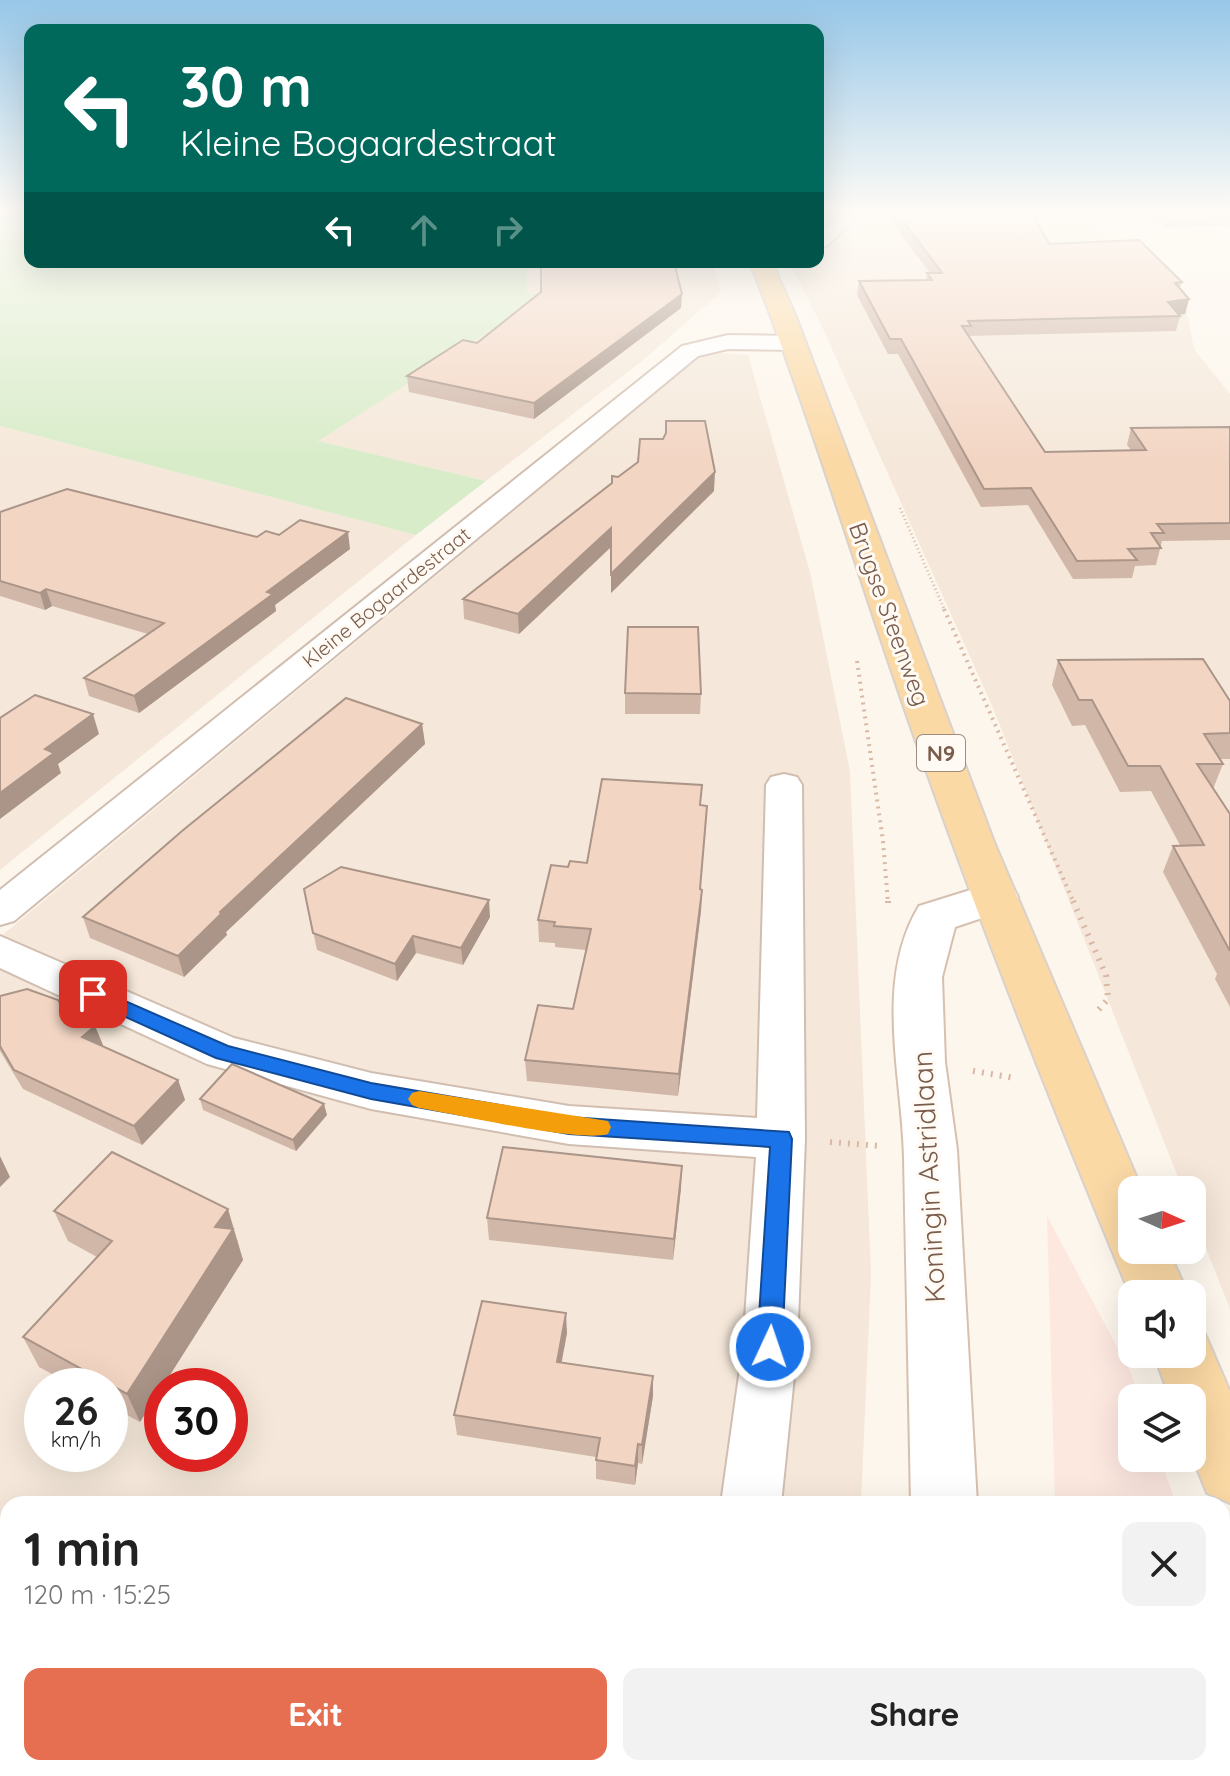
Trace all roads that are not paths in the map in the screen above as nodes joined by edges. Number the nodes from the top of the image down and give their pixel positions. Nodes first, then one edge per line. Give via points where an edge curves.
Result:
1 (775, 296) edge
2 (795, 343) junction
3 (784, 785) dead end
4 (996, 897) junction
5 (0, 911) edge
6 (0, 951) edge
7 (781, 1139) junction
8 (1118, 1199) edge
9 (1190, 1368) edge
10 (1230, 1471) edge
11 (752, 1496) edge
12 (944, 1496) edge

1 - 2 main road, Brugse Steenweg / N9
2 - 4 main road, Brugse Steenweg / N9
2 - 5 street, Kleine Bogaardestraat via 728,342 690,351
3 - 7 street
4 - 8 main road, Brugse Steenweg / N9 via 1057,1059
4 - 12 main road, Koningin Astridlaan via 935,917 918,977
6 - 7 street via 223,1052 371,1091 569,1125
7 - 11 street via 770,1347
9 - 10 main road

